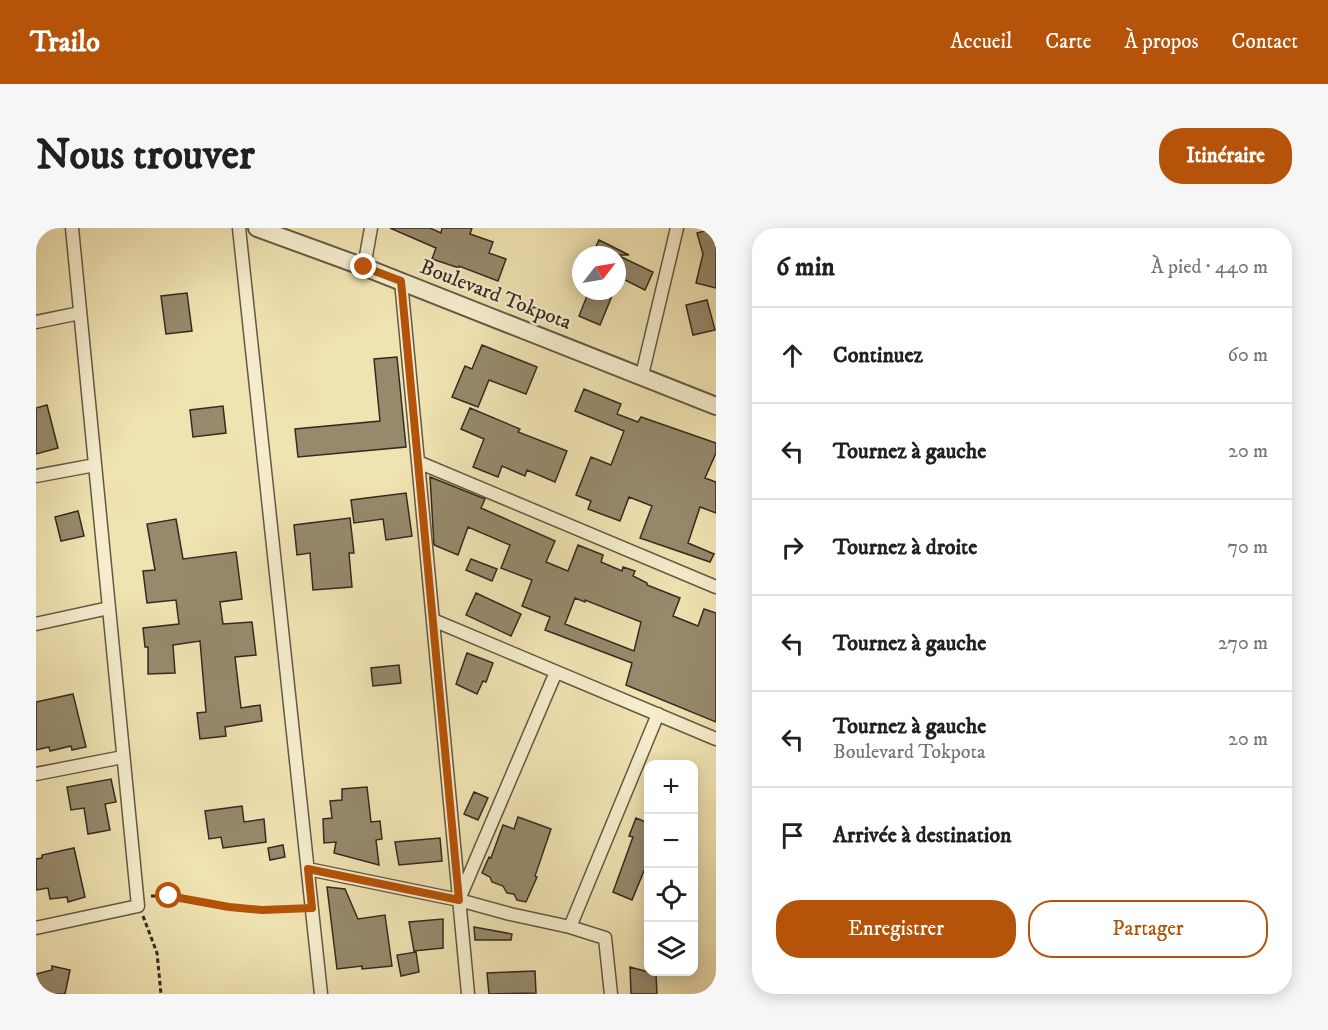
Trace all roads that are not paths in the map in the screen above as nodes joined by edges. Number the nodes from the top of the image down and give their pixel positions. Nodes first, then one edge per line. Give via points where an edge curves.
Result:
1 (72, 228) edge
2 (239, 228) edge
3 (258, 228) edge
4 (371, 228) edge
5 (677, 228) edge
6 (364, 267) junction
7 (401, 281) junction
8 (80, 313) junction
9 (36, 322) edge
10 (642, 375) junction
11 (716, 406) edge
12 (418, 462) junction
13 (95, 465) junction
14 (36, 476) edge
15 (716, 586) edge
16 (109, 608) junction
17 (433, 620) junction
18 (36, 624) edge
19 (556, 672) junction
20 (658, 714) junction
21 (716, 739) edge
22 (123, 757) junction
23 (36, 774) edge
24 (308, 869) junction
25 (459, 900) junction
26 (570, 927) junction
27 (36, 928) edge
28 (321, 994) edge
29 (468, 994) edge
30 (611, 994) edge

1 - 8 street
2 - 24 street
3 - 6 street, Boulevard Tokpota
4 - 6 street
5 - 10 street
6 - 7 street, Boulevard Tokpota
7 - 10 street, Boulevard Tokpota
7 - 12 street
8 - 9 street
8 - 13 street
10 - 11 street, Boulevard Tokpota
12 - 15 street
12 - 17 street
13 - 14 street
13 - 16 street
16 - 18 street
16 - 22 street
17 - 19 street
17 - 25 street
19 - 20 street
19 - 25 street
20 - 21 street
20 - 26 street
22 - 23 street
22 - 27 street via 137,901
24 - 25 street
24 - 28 street
25 - 26 street
25 - 29 street
26 - 30 street via 605,938

